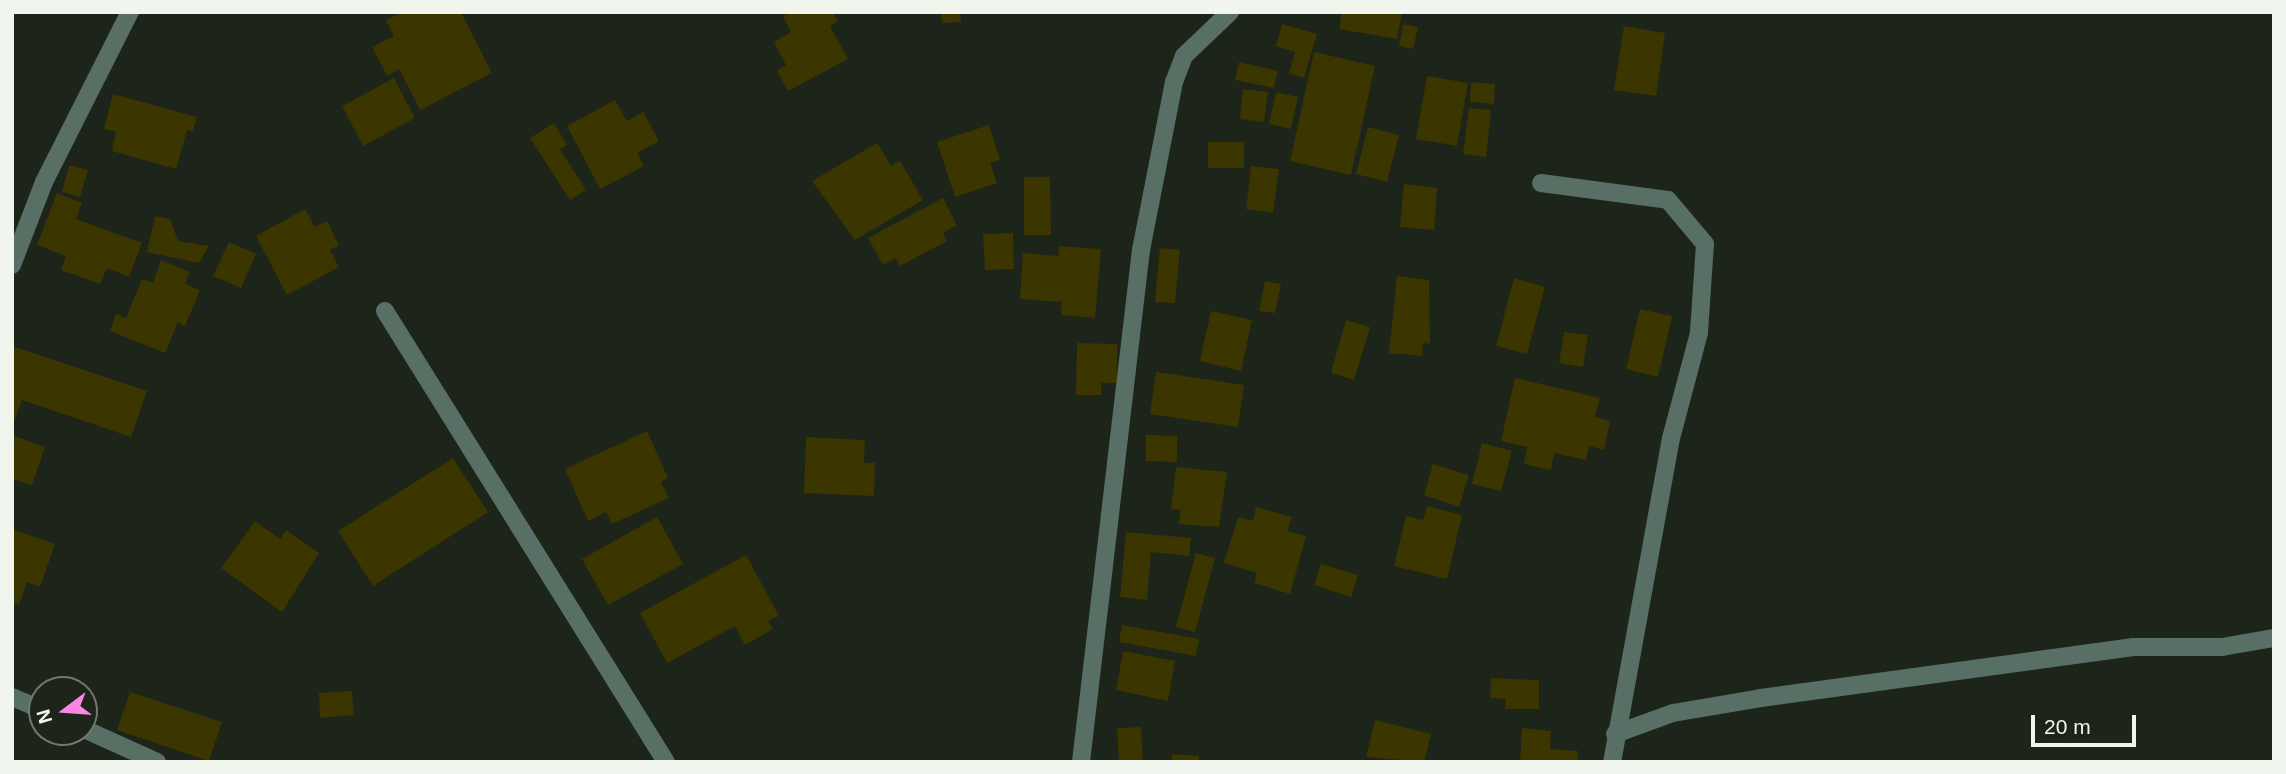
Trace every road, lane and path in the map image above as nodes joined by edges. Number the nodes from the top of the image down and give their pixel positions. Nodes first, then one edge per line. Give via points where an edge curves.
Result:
1 (130, 12) edge
2 (1230, 12) edge
3 (1541, 183) dead end
4 (12, 265) edge
5 (385, 312) dead end
6 (2274, 638) edge
7 (1615, 734) junction
8 (98, 735) edge
9 (157, 762) edge
10 (666, 762) edge
11 (1081, 762) edge
12 (1612, 762) edge

1 - 4 street via 44,182
2 - 11 street via 1184,56 1174,82 1141,250
3 - 7 street via 1668,200 1705,244 1699,332 1671,438
5 - 10 street
6 - 7 street via 2222,647 2134,647 1761,698 1674,713
7 - 12 street
8 - 9 street

